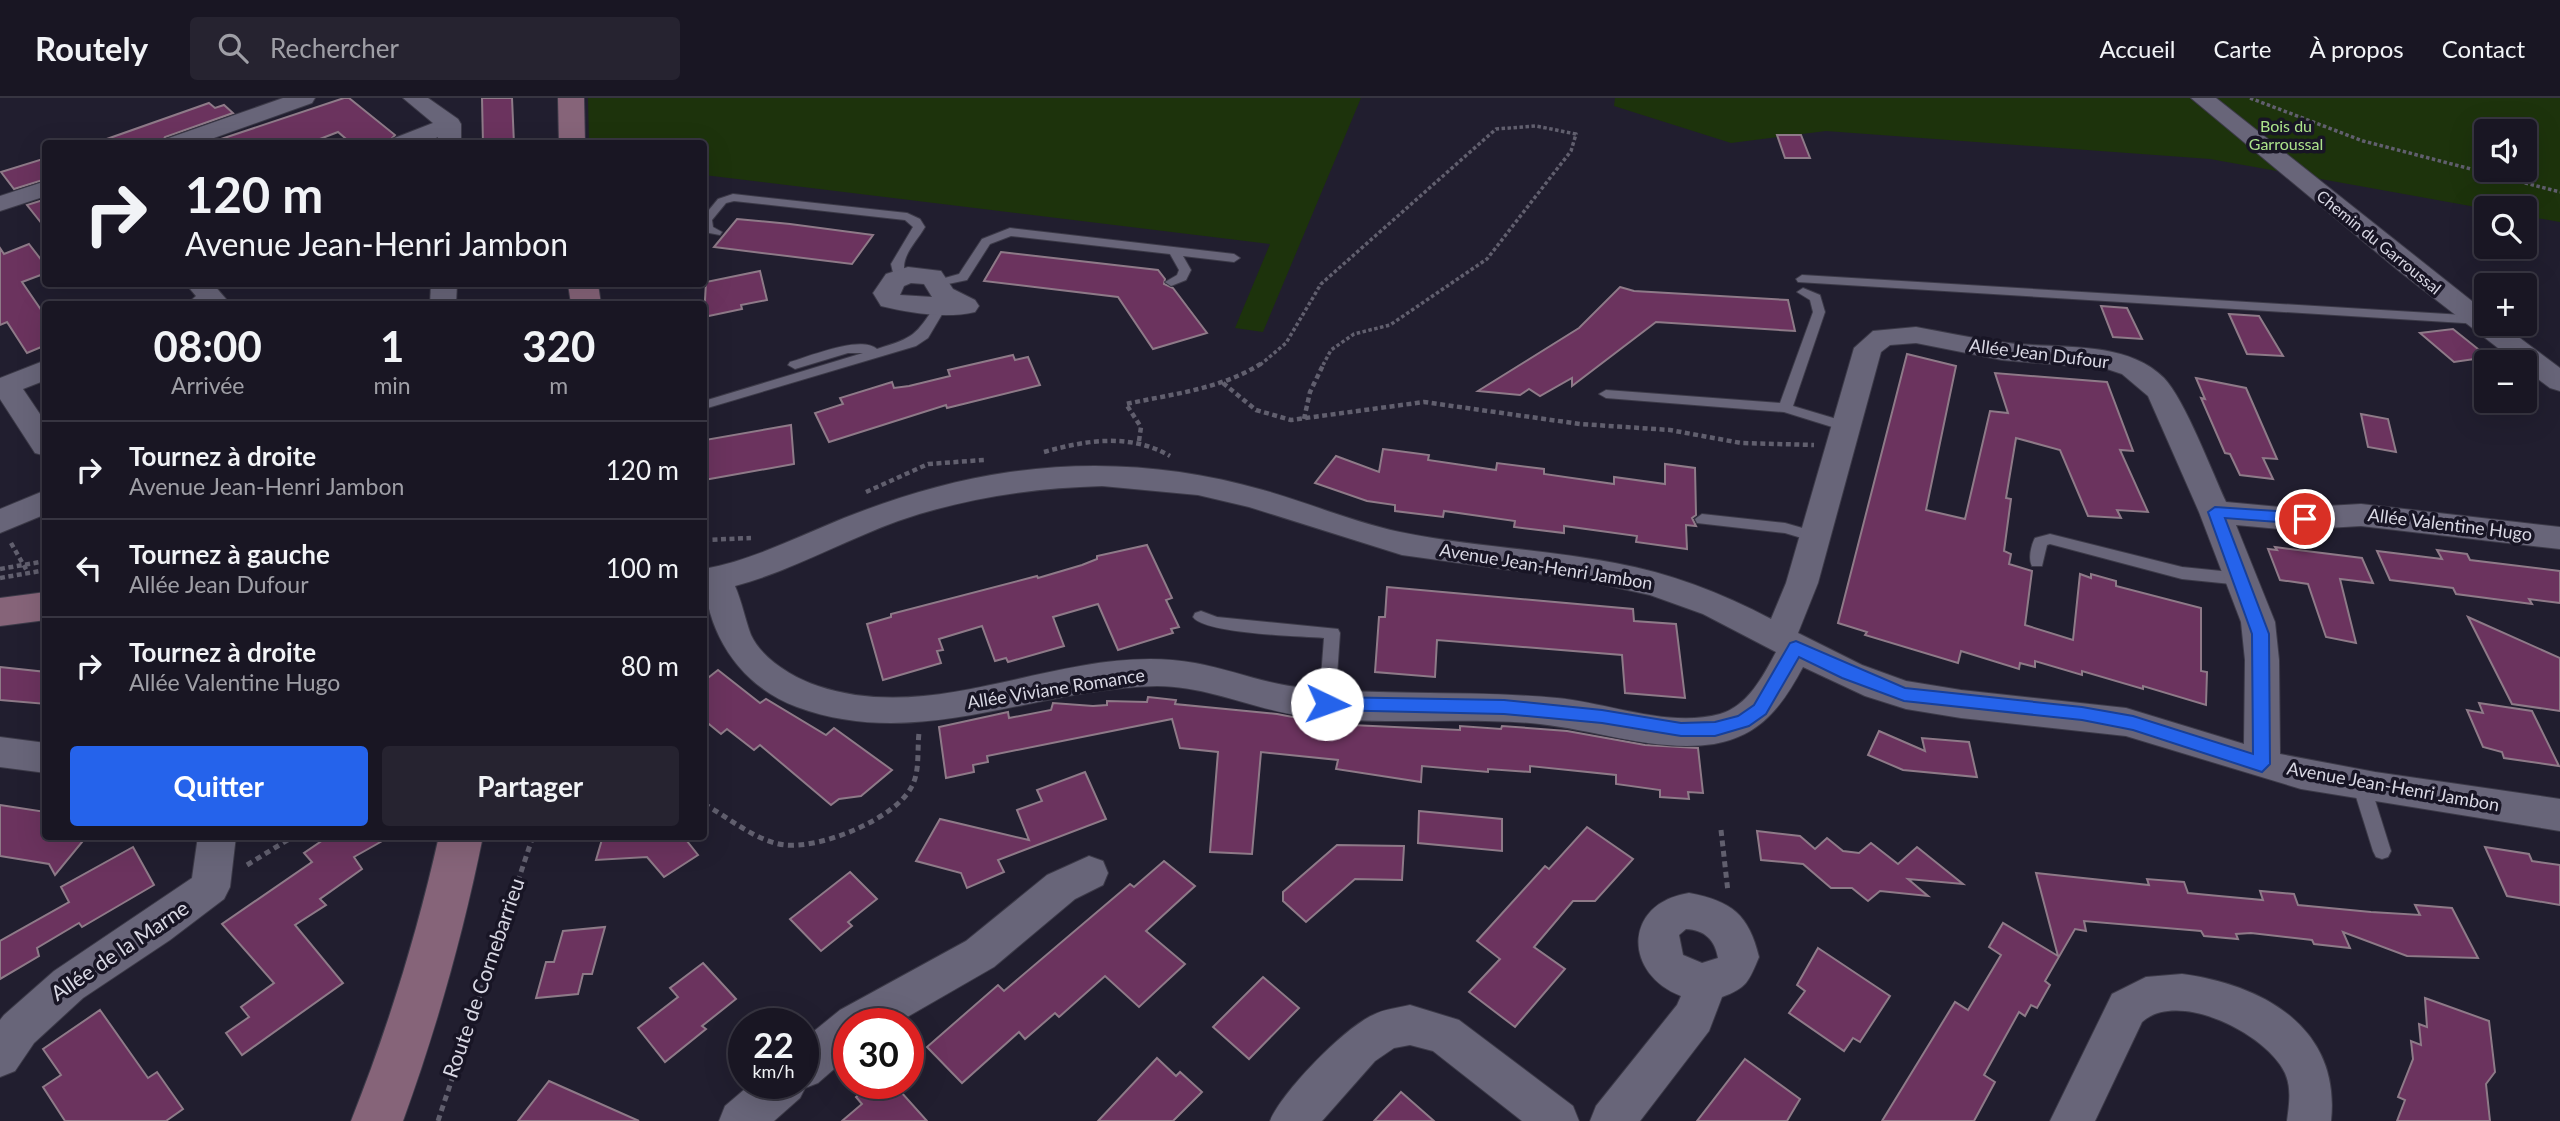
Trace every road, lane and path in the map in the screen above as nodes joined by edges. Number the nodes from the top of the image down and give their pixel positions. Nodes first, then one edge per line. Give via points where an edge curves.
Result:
1 (304, 98) edge
2 (414, 98) edge
3 (571, 98) edge
4 (2202, 98) edge
5 (2250, 98) edge
6 (449, 134) edge
7 (185, 140) edge
8 (420, 140) edge
9 (572, 140) edge
10 (42, 189) edge
11 (2560, 192) edge
12 (0, 204) edge
13 (707, 219) edge
14 (707, 229) edge
15 (716, 232) dead end
16 (1174, 251) junction
17 (1234, 258) dead end
18 (900, 277) joint
19 (1171, 282) dead end
20 (202, 287) edge
21 (940, 295) junction
22 (208, 301) edge
23 (2474, 316) edge
24 (2474, 320) edge
25 (2501, 336) edge
26 (881, 351) junction
27 (795, 365) dead end
28 (42, 371) edge
29 (2560, 382) edge
30 (1223, 383) junction
31 (1606, 394) dead end
32 (707, 404) edge
33 (1785, 408) junction
34 (1304, 419) junction
35 (1842, 439) junction
36 (42, 440) edge
37 (1139, 441) dead end
38 (42, 504) edge
39 (2215, 512) junction
40 (1702, 519) dead end
41 (3, 528) edge
42 (1815, 537) junction
43 (2560, 538) edge
44 (42, 562) edge
45 (2037, 562) dead end
46 (23, 564) junction
47 (0, 569) edge
48 (42, 570) edge
49 (27, 571) junction
50 (707, 576) edge
51 (0, 578) edge
52 (2241, 579) junction
53 (42, 607) edge
54 (0, 612) edge
55 (1201, 617) dead end
56 (1786, 642) junction
57 (1327, 704) junction
58 (922, 711) junction
59 (0, 752) edge
60 (42, 757) edge
61 (2262, 764) junction
62 (2361, 784) junction
63 (707, 806) edge
64 (2560, 815) edge
65 (1721, 830) dead end
66 (216, 840) edge
67 (287, 840) edge
68 (460, 840) edge
69 (481, 840) edge
70 (532, 840) edge
71 (2382, 851) dead end
72 (1089, 873) dead end
73 (210, 887) junction
74 (1717, 919) junction
75 (441, 931) junction
76 (1706, 983) junction
77 (884, 1008) edge
78 (833, 1043) edge
79 (402, 1053) junction
80 (819, 1054) edge
81 (0, 1056) edge
82 (766, 1099) edge
83 (377, 1121) edge
84 (390, 1121) edge
85 (438, 1121) edge
86 (741, 1121) edge
87 (1292, 1121) edge
88 (1557, 1121) edge
89 (1612, 1121) edge
90 (2071, 1121) edge
91 (2309, 1121) edge

1 - 7 street
2 - 6 street
3 - 9 main road
4 - 23 street, Chemin du Garroussal
5 - 11 path via 2293,118 2428,161
6 - 8 street
10 - 12 street
13 - 18 lane via 722,201 733,197 907,217 919,227 897,262
14 - 15 lane
16 - 17 lane
16 - 19 lane via 1185,270
16 - 21 lane via 1010,232 986,242 963,277
18 - 21 street via 925,275
20 - 22 street via 213,299
21 - 26 lane via 923,335
24 - 33 lane via 1803,286 1816,298 1819,312
25 - 29 street, Chemin du Garroussal
26 - 27 lane via 847,349
26 - 32 lane
28 - 36 street via 6,386
30 - 34 path via 1265,415
30 - 34 path via 1241,377 1286,343 1321,284 1496,129 1514,125 1576,134 1572,151 1488,259 1390,325 1354,334 1331,350 1310,392
30 - 37 path via 1126,404 1141,427
31 - 33 lane
33 - 35 lane
34 - 35 path via 1389,405 1441,403 1580,424 1670,430 1741,443
35 - 39 street, Allée Jean Dufour via 1868,348 1883,337 1916,335 2002,351 2109,360 2144,375 2161,393
35 - 42 street, Allée Jean Dufour
38 - 41 street
39 - 43 street, Allée Valentine Hugo via 2292,519 2361,514
39 - 52 street, Allée Jean Dufour
40 - 42 lane via 1785,528
41 - 46 path
42 - 56 street, Allée Jean Dufour
44 - 46 path
45 - 52 lane via 2040,542 2050,539 2182,573
46 - 47 path
46 - 49 path
48 - 49 path
49 - 51 path
50 - 56 street, Avenue Jean-Henri Jambon via 771,561 880,516 961,492 1044,479 1142,478 1254,497 1391,541 1652,583 1693,596
50 - 58 street, Allée Viviane Romance via 728,606 741,648 786,687 848,708
52 - 61 street, Allée Jean Dufour via 2260,634
53 - 54 main road
55 - 57 lane via 1215,623 1332,633
56 - 57 street, Allée Viviane Romance via 1760,709 1743,721 1715,729 1681,730 1602,716 1504,707
56 - 61 street, Avenue Jean-Henri Jambon via 1904,694 2082,713 2133,723
57 - 58 street, Allée Viviane Romance via 1272,696 1198,676 1158,673 1090,680
58 - 63 path via 912,786 872,822 814,842 783,845
59 - 60 street
61 - 62 street, Avenue Jean-Henri Jambon
62 - 64 street, Avenue Jean-Henri Jambon
62 - 71 lane
65 - 74 path via 1728,897
66 - 73 street
67 - 73 path
68 - 75 main road
69 - 75 main road
70 - 85 path, Route de Cornebarrieu
72 - 77 street via 1061,887 980,954
73 - 81 street, Allée de la Marne via 183,911 60,990 24,1021
74 - 76 street via 1735,940 1736,965 1719,981
74 - 76 street via 1703,913 1676,913 1659,928 1657,940 1666,965 1691,981
75 - 79 main road
76 - 89 street via 1694,1017
78 - 80 street
79 - 83 main road
79 - 84 main road
82 - 86 street
87 - 88 street via 1360,1047 1385,1030 1410,1025 1444,1034
90 - 91 street via 2127,1008 2139,998 2170,992 2224,1000 2278,1031 2308,1076 2313,1099

